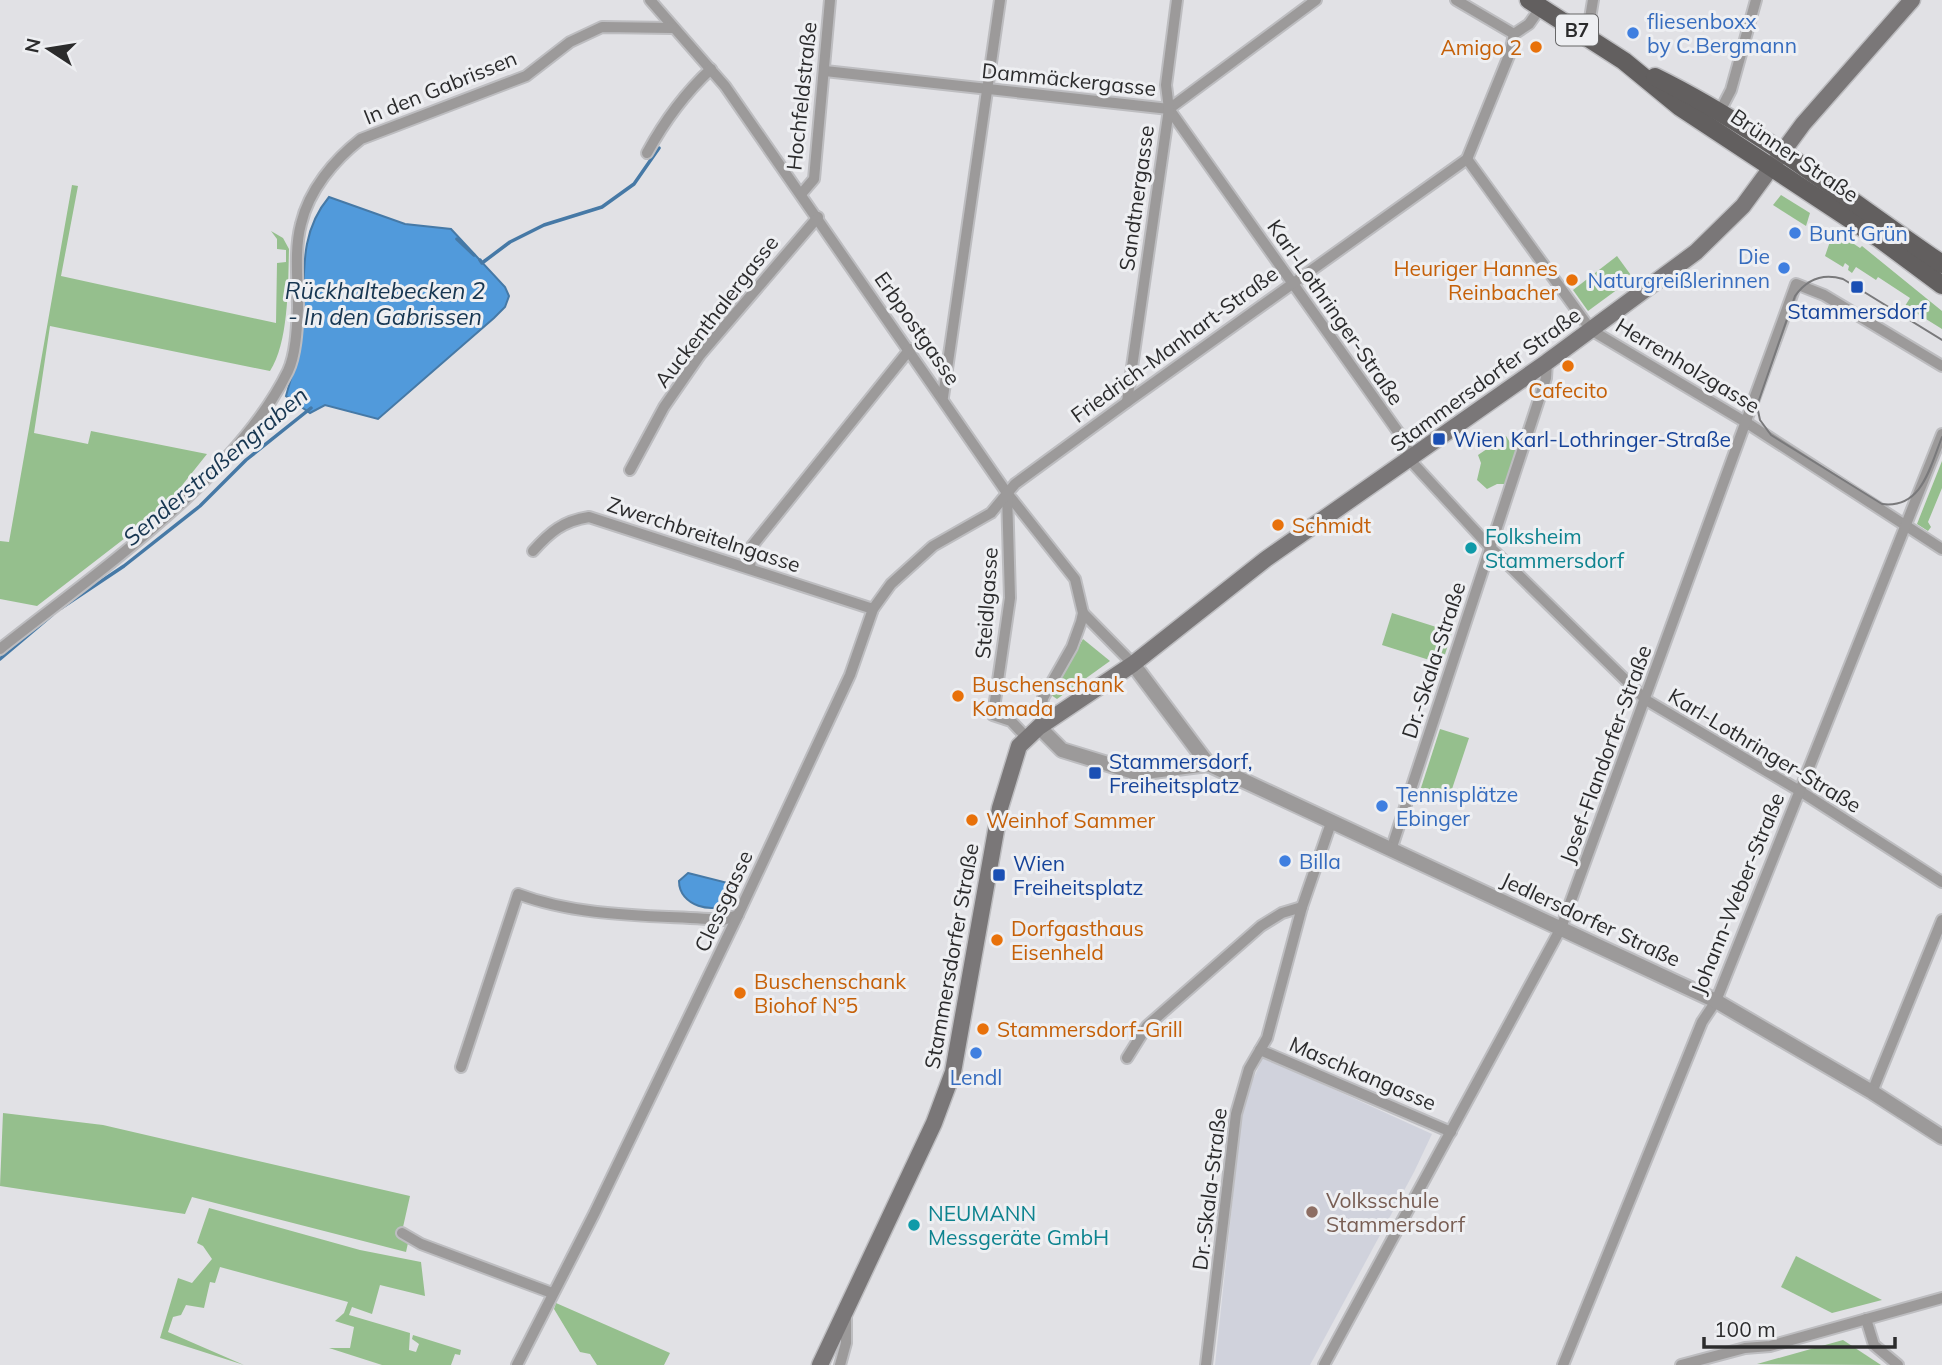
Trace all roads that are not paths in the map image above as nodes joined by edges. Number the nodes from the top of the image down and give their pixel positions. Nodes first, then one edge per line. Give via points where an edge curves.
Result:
1 (650, 0) edge
2 (830, 0) edge
3 (1000, 0) edge
4 (1177, 0) edge
5 (1316, 0) edge
6 (1456, 0) edge
7 (1593, 0) edge
8 (1756, 0) edge
9 (1912, 0) edge
10 (1535, 4) edge
11 (672, 28) junction
12 (1514, 34) junction
13 (1587, 37) junction
14 (1624, 61) junction
15 (711, 69) junction
16 (825, 71) junction
17 (988, 89) junction
18 (1169, 109) junction
19 (1719, 113) junction
20 (1782, 152) junction
21 (647, 153) dead end
22 (1467, 159) junction
23 (1771, 168) junction
24 (802, 193) junction
25 (818, 217) junction
26 (1942, 264) edge
27 (1291, 283) junction
28 (1942, 285) edge
29 (1591, 330) junction
30 (909, 349) junction
31 (1547, 362) junction
32 (1942, 366) edge
33 (943, 397) junction
34 (1127, 402) junction
35 (1747, 423) junction
36 (1942, 434) edge
37 (1409, 459) junction
38 (630, 470) dead end
39 (1007, 493) junction
40 (1907, 527) junction
41 (1490, 547) junction
42 (1942, 549) edge
43 (533, 551) dead end
44 (750, 568) junction
45 (873, 609) junction
46 (1083, 613) junction
47 (0, 649) edge
48 (1133, 664) junction
49 (1646, 700) junction
50 (1033, 733) junction
51 (1208, 764) junction
52 (1800, 791) junction
53 (1331, 822) junction
54 (1391, 850) junction
55 (1942, 883) edge
56 (1302, 908) junction
57 (738, 915) junction
58 (1942, 920) edge
59 (1561, 928) junction
60 (1716, 1001) junction
61 (1260, 1050) junction
62 (1127, 1059) dead end
63 (461, 1067) dead end
64 (1872, 1092) junction
65 (1451, 1132) junction
66 (1942, 1137) edge
67 (402, 1233) dead end
68 (552, 1293) junction
69 (1942, 1298) edge
70 (845, 1308) junction
71 (1866, 1319) junction
72 (517, 1365) edge
73 (820, 1365) edge
74 (840, 1365) edge
75 (1206, 1365) edge
76 (1324, 1365) edge
77 (1563, 1365) edge
78 (1681, 1365) edge
79 (1898, 1365) edge

1 - 11 street, Erbpostgasse
2 - 16 street, Hochfeldstraße
3 - 17 street
4 - 18 street, Sandtnergasse via 1166,86
5 - 18 street, Dammäckergasse
6 - 12 street
7 - 13 street
8 - 19 street via 1731,90
9 - 20 main road, Stammersdorfer Straße
10 - 12 street via 1529,24
10 - 13 main road, Brünner Straße / B7
11 - 15 street, Erbpostgasse
11 - 47 street, In den Gabrissen via 602,27 570,42 526,76 361,139 341,155 325,174 301,222 297,324 289,369 258,416 223,461 162,519
12 - 22 street
13 - 14 main road, Brünner Straße / B7
14 - 19 main road, Brünner Straße / B7
14 - 23 main road, Brünner Straße / B7 via 1680,107
15 - 21 street via 669,113
15 - 24 street, Erbpostgasse
16 - 17 street, Dammäckergasse
16 - 24 street, Hochfeldstraße via 814,179
17 - 18 street, Dammäckergasse
17 - 33 street
18 - 27 street, Karl-Lothringer-Straße
18 - 34 street, Sandtnergasse
19 - 20 main road, Brünner Straße / B7
20 - 23 main road, Stammersdorfer Straße
20 - 26 main road, Brünner Straße / B7
22 - 27 street, Friedrich-Manhart-Straße
22 - 29 street, Herrenholzgasse
23 - 28 main road, Brünner Straße / B7
23 - 29 main road, Stammersdorfer Straße via 1743,206 1696,252
24 - 25 street, Erbpostgasse
25 - 30 street, Erbpostgasse
25 - 38 street, Auckenthalergasse via 700,355 664,407
27 - 34 street, Friedrich-Manhart-Straße
27 - 37 street, Karl-Lothringer-Straße via 1406,443
29 - 31 main road, Stammersdorfer Straße
29 - 35 street, Herrenholzgasse
30 - 33 street, Erbpostgasse
30 - 44 street via 752,546
31 - 37 main road, Stammersdorfer Straße
31 - 41 street, Dr.-Skala-Straße via 1546,378
32 - 35 street, Josef-Flandorfer-Straße via 1824,295 1796,284
33 - 39 street, Erbpostgasse
34 - 39 street, Friedrich-Manhart-Straße
35 - 40 street, Herrenholzgasse
35 - 49 street, Josef-Flandorfer-Straße
36 - 40 street, Johann-Weber-Straße
37 - 41 street, Karl-Lothringer-Straße
37 - 48 main road, Stammersdorfer Straße via 1266,559
39 - 45 street, Clessgasse via 991,513 933,546 891,584
39 - 46 street, Erbpostgasse via 1075,579
39 - 50 street, Steidlgasse via 1010,598 993,715
40 - 42 street, Herrenholzgasse
40 - 52 street, Johann-Weber-Straße
41 - 49 street, Karl-Lothringer-Straße
41 - 54 street, Dr.-Skala-Straße
43 - 44 street, Zwerchbreitelngasse via 552,530 589,517
44 - 45 street, Zwerchbreitelngasse
45 - 57 street, Clessgasse via 850,675
46 - 48 street
46 - 50 street via 1072,647 1043,698
48 - 50 main road, Stammersdorfer Straße
48 - 51 street
49 - 52 street, Karl-Lothringer-Straße
49 - 59 street, Josef-Flandorfer-Straße
50 - 51 street via 1062,750 1137,773
50 - 70 main road, Stammersdorfer Straße via 1019,746 1000,808 953,1072 934,1123
51 - 53 street, Jedlersdorfer Straße
52 - 55 street, Karl-Lothringer-Straße
52 - 60 street, Johann-Weber-Straße
53 - 54 street, Jedlersdorfer Straße
53 - 56 street, Dr.-Skala-Straße
54 - 59 street, Jedlersdorfer Straße
56 - 61 street, Dr.-Skala-Straße via 1268,1038
56 - 62 street via 1261,926 1147,1026
57 - 63 street via 723,919 584,909 518,894
57 - 68 street, Clessgasse
58 - 64 street
59 - 60 street, Jedlersdorfer Straße
59 - 65 street, Josef-Flandorfer-Straße
60 - 64 street, Jedlersdorfer Straße
60 - 77 street, Johann-Weber-Straße via 1703,1022
61 - 65 street, Maschkangasse
61 - 75 street, Dr.-Skala-Straße via 1249,1069 1236,1114
64 - 66 street, Jedlersdorfer Straße
65 - 76 street, Josef-Flandorfer-Straße
67 - 68 street
68 - 72 street, Clessgasse
69 - 71 street
70 - 73 main road, Stammersdorfer Straße
70 - 74 street, Stammersdorfer Straße via 846,1343
71 - 78 street
71 - 79 street via 1874,1345

